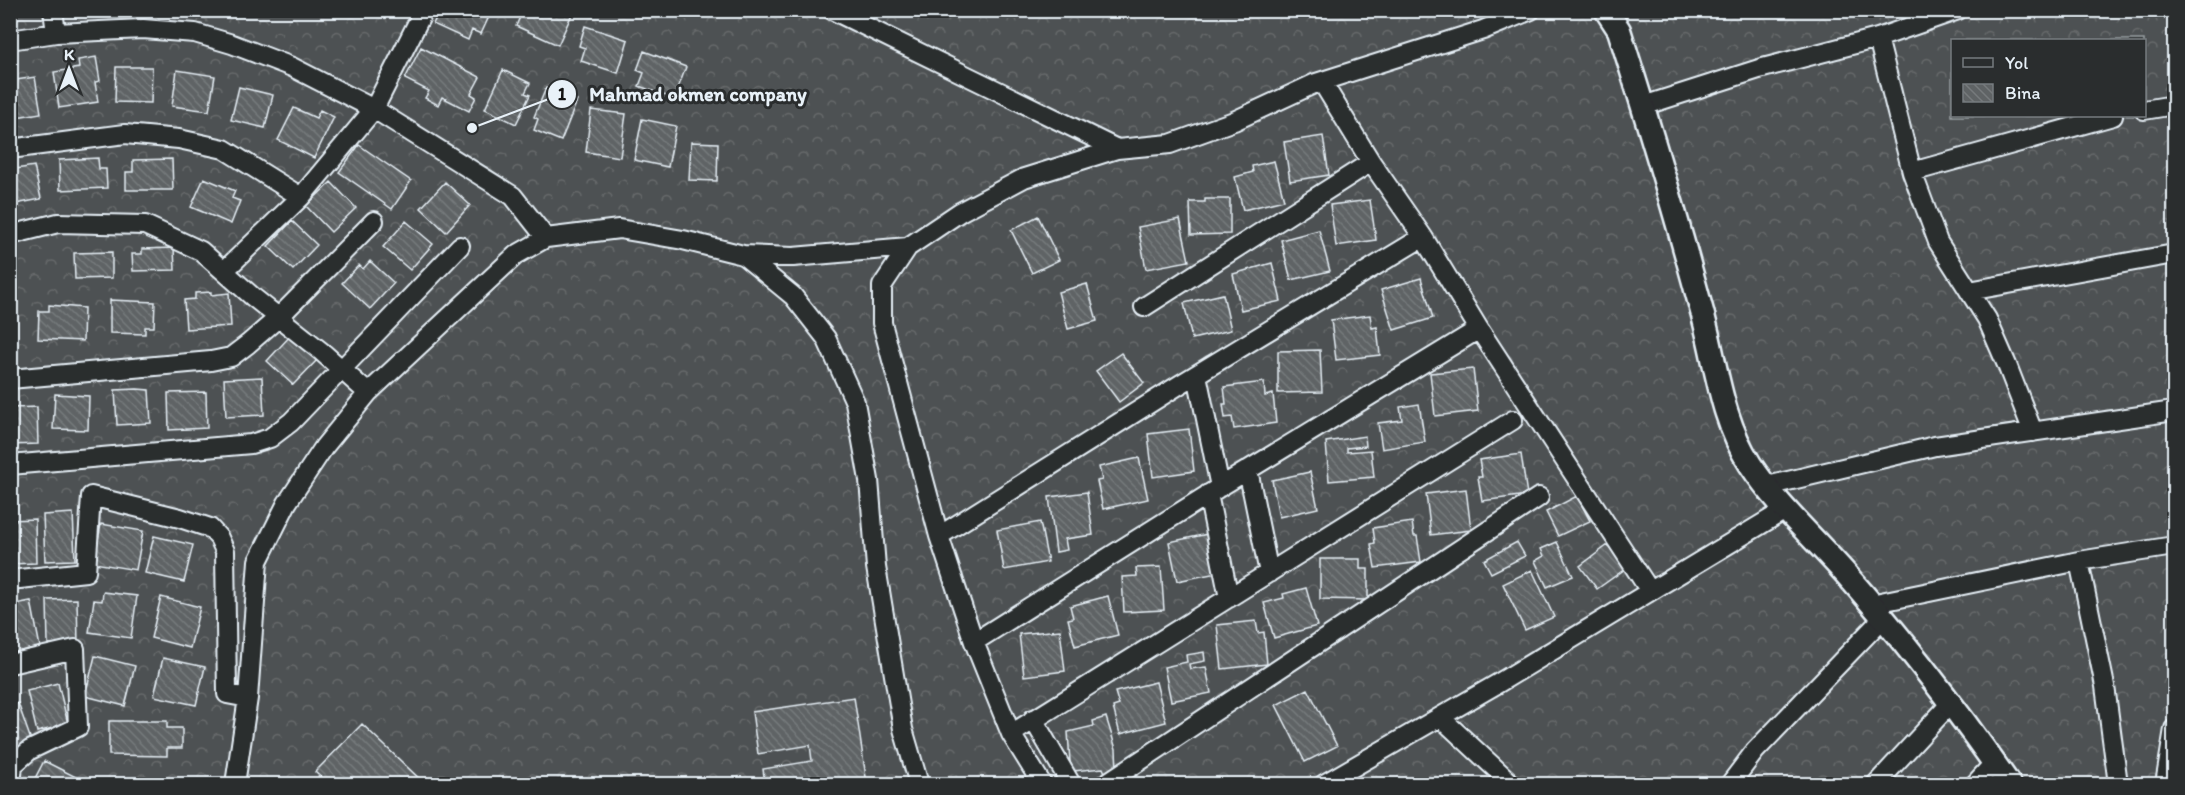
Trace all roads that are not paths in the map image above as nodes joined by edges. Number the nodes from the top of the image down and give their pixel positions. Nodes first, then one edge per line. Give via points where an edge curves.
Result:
1 (53, 10) edge
2 (424, 10) edge
3 (1531, 10) edge
4 (1606, 10) edge
5 (1958, 10) edge
6 (834, 11) edge
7 (56, 33) junction
8 (1878, 38) junction
9 (10, 40) edge
10 (1322, 82) junction
11 (2175, 105) edge
12 (1643, 106) junction
13 (374, 109) junction
14 (2146, 110) edge
15 (2109, 117) edge
16 (10, 149) edge
17 (1117, 149) junction
18 (1371, 162) junction
19 (1912, 172) junction
20 (301, 197) junction
21 (374, 221) dead end
22 (10, 235) edge
23 (1423, 237) junction
24 (546, 238) junction
25 (460, 246) dead end
26 (908, 247) junction
27 (2175, 254) edge
28 (743, 255) junction
29 (224, 271) junction
30 (1969, 291) junction
31 (1144, 307) dead end
32 (278, 318) junction
33 (1479, 329) junction
34 (341, 369) junction
35 (1197, 375) junction
36 (10, 379) edge
37 (368, 393) junction
38 (2175, 411) edge
39 (1513, 420) dead end
40 (2033, 432) junction
41 (10, 465) edge
42 (1248, 470) junction
43 (1767, 486) junction
44 (1214, 490) junction
45 (1539, 497) dead end
46 (1785, 510) junction
47 (939, 536) junction
48 (2175, 546) edge
49 (2079, 561) junction
50 (1269, 573) junction
51 (10, 580) edge
52 (1650, 591) junction
53 (1229, 598) junction
54 (1877, 611) junction
55 (974, 642) junction
56 (10, 664) edge
57 (248, 698) junction
58 (1951, 703) junction
59 (1440, 717) junction
60 (1033, 719) junction
61 (2175, 729) edge
62 (1011, 734) junction
63 (1994, 763) junction
64 (11, 784) edge
65 (235, 784) edge
66 (919, 784) edge
67 (1042, 784) edge
68 (1071, 784) edge
69 (1105, 784) edge
70 (1324, 784) edge
71 (1512, 784) edge
72 (1730, 784) edge
73 (1876, 784) edge
74 (1975, 784) edge
75 (2009, 784) edge
76 (2118, 784) edge
77 (2165, 784) edge

1 - 7 street
2 - 13 street
3 - 10 street via 1484,30
4 - 12 main road via 1619,30
5 - 8 street
6 - 17 street
7 - 9 street
7 - 13 street via 143,29 195,33 292,67
8 - 12 street via 1759,69
8 - 19 street
10 - 17 street via 1234,122 1170,144
10 - 18 street
11 - 14 street
12 - 43 main road via 1705,322 1729,422 1749,463
13 - 20 street
13 - 24 street via 513,196
15 - 19 street
16 - 20 street via 125,134 179,139 224,149
17 - 26 street via 1024,178 960,212
18 - 23 street
18 - 31 street
19 - 30 street via 1938,242
20 - 29 street
21 - 32 street
22 - 29 street via 58,223 145,225 201,251
23 - 33 street
23 - 35 street
24 - 28 street via 619,229
24 - 37 street via 516,255
25 - 34 street
26 - 28 street via 793,257
26 - 47 street via 882,286 882,323
27 - 30 street
28 - 66 street via 793,296 826,338 855,402 869,480 876,567 903,729
29 - 32 street
30 - 40 street via 1987,319
32 - 34 street
32 - 36 street via 231,357
33 - 42 street
33 - 52 street
34 - 37 street
34 - 41 street via 291,422 270,438 251,444
35 - 44 street
35 - 47 street
37 - 57 street via 324,447 287,503 258,561
38 - 40 street
39 - 50 street
40 - 43 street via 1935,446
42 - 44 street
42 - 50 street
43 - 46 main road
44 - 53 street
44 - 55 street
45 - 69 street
46 - 52 street
46 - 54 main road
47 - 55 street
48 - 49 street
49 - 54 street
49 - 76 street via 2105,686
50 - 53 street
51 - 57 street via 86,572 91,496 210,528 225,551 227,694
52 - 59 street
53 - 60 street
54 - 58 main road
54 - 72 street
55 - 62 street
56 - 64 street via 75,649 78,727 30,750 13,765
57 - 65 street
58 - 63 main road
58 - 73 street
59 - 70 street
59 - 71 street
60 - 62 street
60 - 68 street
61 - 77 street
62 - 67 street
63 - 74 street
63 - 75 main road

